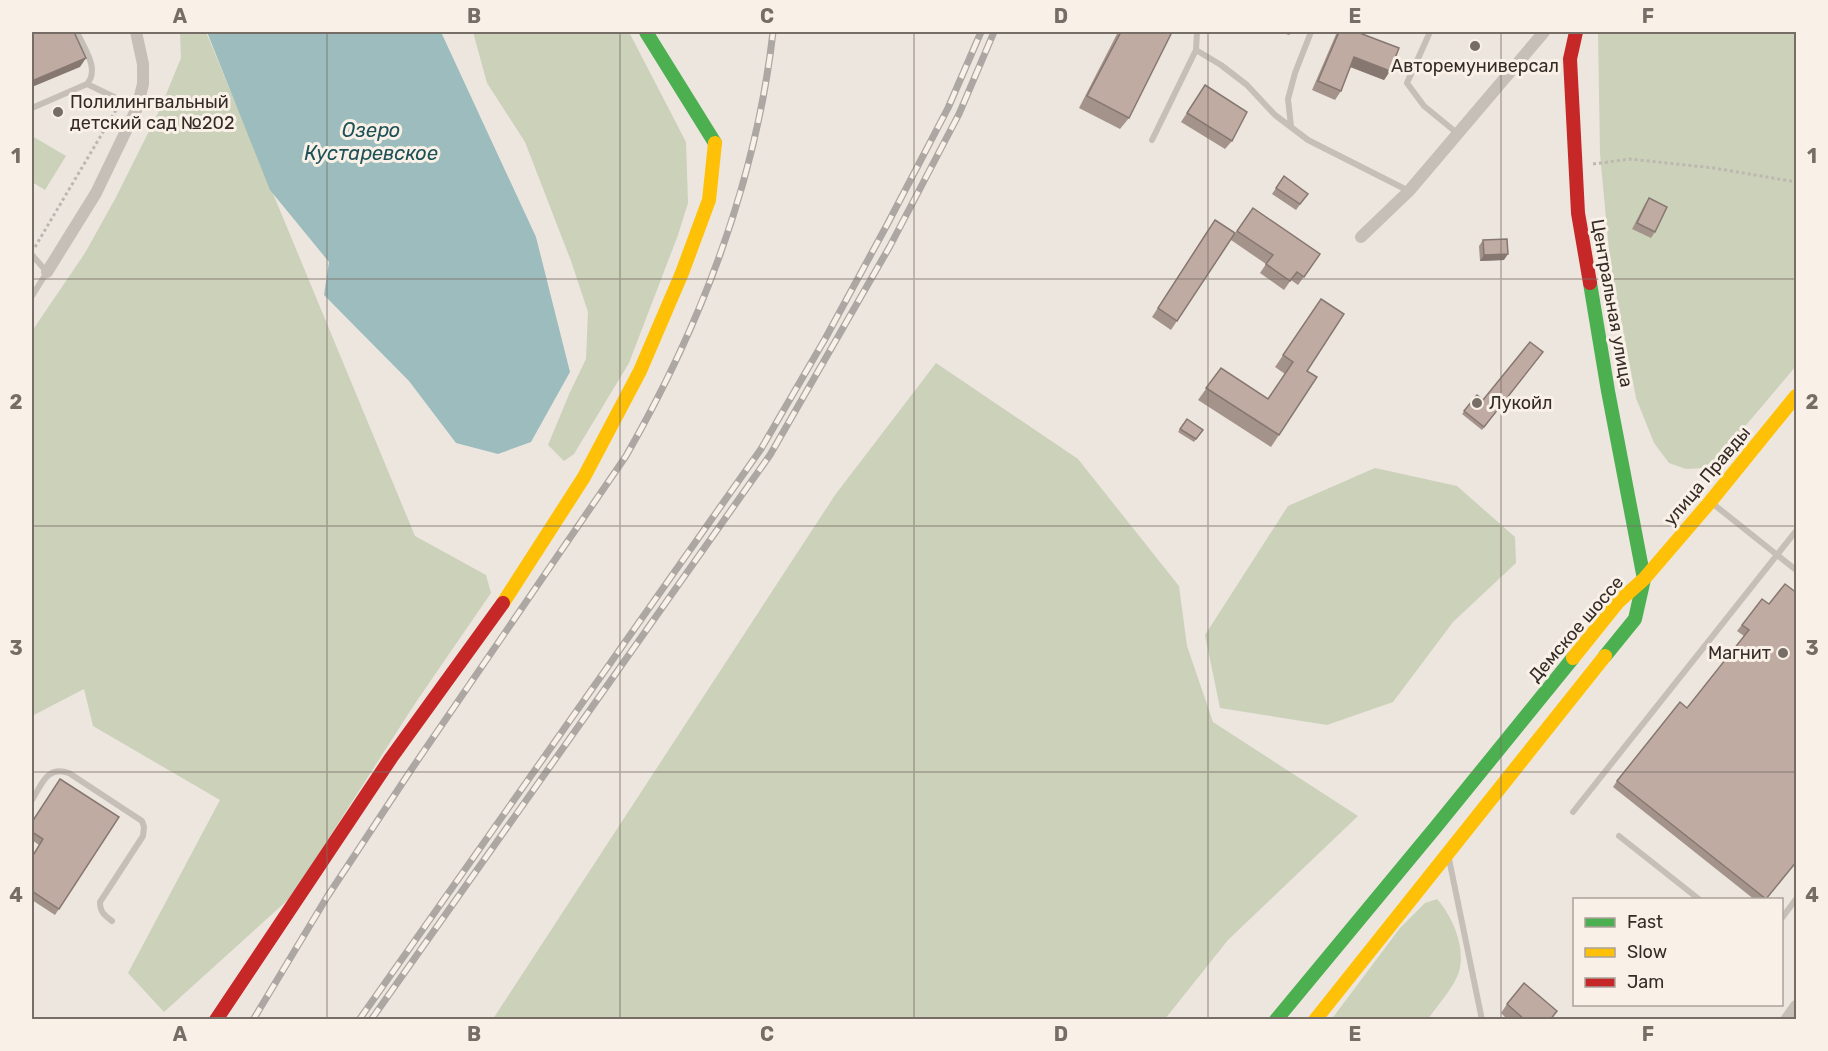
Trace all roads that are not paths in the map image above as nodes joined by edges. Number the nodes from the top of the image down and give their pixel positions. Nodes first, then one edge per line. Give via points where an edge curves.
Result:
1 (77, 32) edge
2 (136, 32) edge
3 (646, 32) edge
4 (1197, 32) edge
5 (1311, 32) edge
6 (1430, 32) edge
7 (1544, 32) edge
8 (1576, 32) edge
9 (1196, 50) junction
10 (87, 84) junction
11 (32, 108) edge
12 (137, 108) junction
13 (1291, 126) junction
14 (1457, 134) junction
15 (1152, 140) dead end
16 (1409, 191) junction
17 (1361, 237) dead end
18 (32, 254) edge
19 (47, 272) junction
20 (32, 296) edge
21 (1797, 396) edge
22 (1710, 502) junction
23 (1797, 531) edge
24 (1777, 555) junction
25 (1797, 570) edge
26 (1644, 579) junction
27 (32, 800) edge
28 (1573, 812) dead end
29 (1619, 836) dead end
30 (1448, 854) junction
31 (1697, 898) edge
32 (1797, 899) edge
33 (1783, 917) edge
34 (112, 921) dead end
35 (1797, 1006) edge
36 (216, 1018) edge
37 (1276, 1020) edge
38 (1314, 1020) edge
39 (1482, 1020) edge
40 (1786, 1020) edge

1 - 10 lane via 92,67
2 - 12 street via 143,76
3 - 36 main road via 715,143 710,200 640,371 584,477 508,596 391,758
4 - 9 lane
5 - 13 lane via 1288,99
6 - 14 lane via 1407,82 1424,106
7 - 14 street
8 - 26 main road, Центральная улица via 1570,59 1578,213
9 - 13 lane via 1247,85
9 - 15 lane
10 - 11 lane
10 - 12 lane
12 - 19 street via 96,193
13 - 16 lane via 1308,140
14 - 16 street
16 - 17 street
18 - 19 lane
19 - 20 lane
21 - 22 main road, улица Правды
22 - 24 lane
22 - 26 main road, улица Правды
23 - 24 lane
24 - 25 lane
24 - 28 lane
26 - 30 main road, Демское шоссе via 1635,619
26 - 37 main road, Демское шоссе via 1618,603
27 - 34 lane via 48,774 62,770 142,821 143,836 100,903 103,915
29 - 31 lane
30 - 38 main road, Демское шоссе
30 - 39 lane
32 - 33 lane
35 - 40 street

